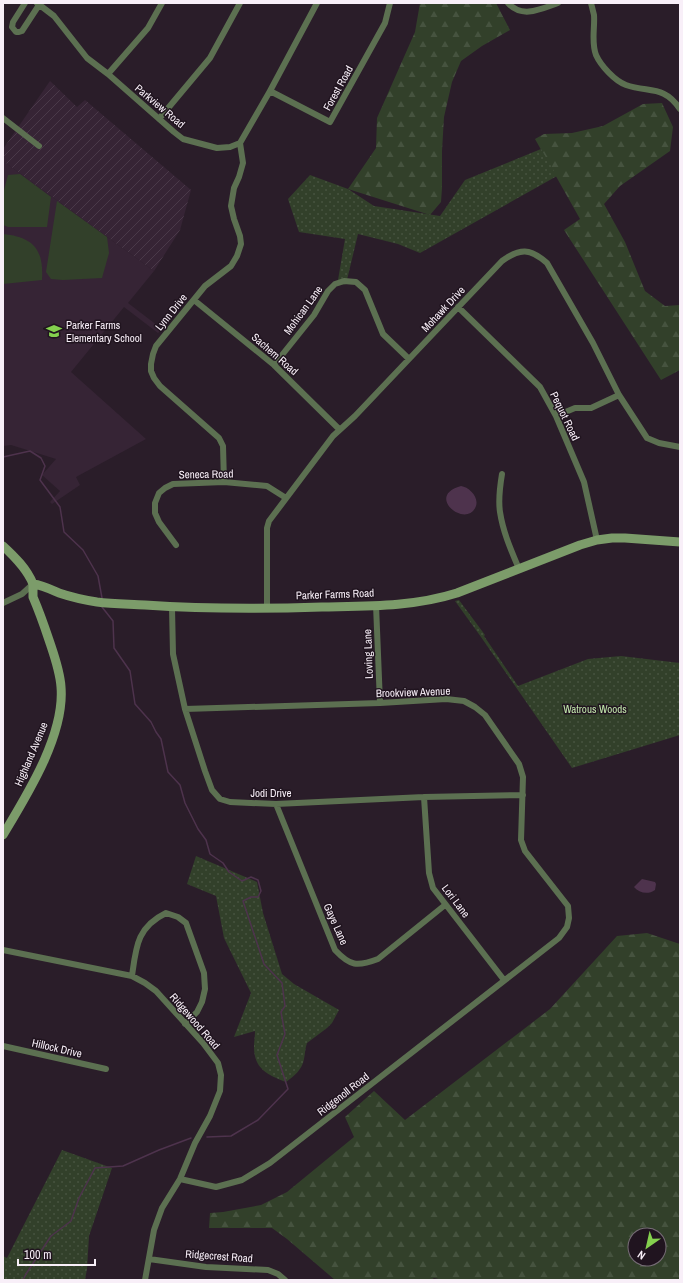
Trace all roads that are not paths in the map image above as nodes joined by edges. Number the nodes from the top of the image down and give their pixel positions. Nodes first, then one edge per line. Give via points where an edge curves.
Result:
1 (25, 3) edge
2 (162, 3) edge
3 (240, 3) edge
4 (317, 3) edge
5 (390, 3) edge
6 (508, 3) edge
7 (558, 3) edge
8 (591, 3) edge
9 (38, 4) edge
10 (108, 74) junction
11 (270, 91) junction
12 (680, 110) edge
13 (3, 118) edge
14 (159, 119) junction
15 (240, 143) junction
16 (39, 146) dead end
17 (194, 300) junction
18 (458, 307) junction
19 (409, 360) junction
20 (274, 365) junction
21 (619, 395) junction
22 (556, 416) junction
23 (339, 429) junction
24 (680, 447) edge
25 (502, 474) dead end
26 (224, 482) junction
27 (286, 498) junction
28 (597, 540) junction
29 (680, 542) edge
30 (176, 544) dead end
31 (3, 546) edge
32 (519, 569) junction
33 (33, 584) junction
34 (3, 603) edge
35 (376, 605) junction
36 (172, 608) junction
37 (267, 608) junction
38 (380, 703) junction
39 (185, 709) junction
40 (523, 795) junction
41 (424, 797) junction
42 (276, 804) junction
43 (3, 835) edge
44 (445, 905) junction
45 (3, 950) edge
46 (132, 976) junction
47 (504, 980) junction
48 (185, 1024) junction
49 (3, 1046) edge
50 (106, 1069) dead end
51 (180, 1179) junction
52 (149, 1259) junction
53 (145, 1280) edge
54 (285, 1280) edge

1 - 9 street via 13,22 12,26 16,32 22,31
2 - 10 street via 148,28
3 - 14 street via 210,58
4 - 11 street
5 - 11 street, Forest Road via 385,23 330,122
6 - 7 street via 523,12 536,11
8 - 12 street via 596,55 606,69 615,79 626,85 661,92 676,102
9 - 10 street, Parkview Road via 54,16 87,58
10 - 14 street, Parkview Road
11 - 15 street
13 - 16 street
14 - 15 street, Parkview Road via 183,139 217,148
15 - 17 street, Lynn Drive via 243,163 231,206 241,244 231,266 205,286
17 - 20 street, Sachem Road
17 - 26 street, Lynn Drive via 156,346 151,371 160,386 219,438 223,446
18 - 19 street, Mohawk Drive
18 - 21 street, Mohawk Drive via 502,261 521,251 531,252 547,263 593,343
18 - 22 street, Pequot Road via 540,387
19 - 20 street, Mohican Lane via 383,334 365,290 356,282 344,281 328,291 314,315
19 - 23 street, Mohawk Drive
20 - 23 street, Sachem Road
21 - 22 street via 591,408 575,408
21 - 24 street, Mohawk Drive via 647,438
22 - 28 street, Pequot Road via 584,482
23 - 27 street, Mohawk Drive
25 - 32 street via 499,491 500,511 505,537
26 - 27 street, Seneca Road via 267,486
26 - 30 street, Seneca Road via 173,484 159,493 155,512 162,527
27 - 37 street, Mohawk Drive via 269,521 267,528
28 - 29 street, Parker Farms Road via 625,538
28 - 32 street, Parker Farms Road
31 - 33 street via 18,561
32 - 35 street, Parker Farms Road via 441,598
33 - 34 street via 22,594
33 - 36 street, Parker Farms Road via 84,600
33 - 43 street, Highland Avenue via 33,597 58,666 61,685 60,710 55,732 42,764
35 - 37 street, Parker Farms Road
35 - 38 street, Loving Lane
36 - 37 street, Parker Farms Road
36 - 39 street, Jodi Drive via 173,654
38 - 39 street, Brookview Avenue
38 - 40 street, Brookview Avenue via 446,699 464,701 475,707 485,715 519,764 524,777
39 - 42 street, Jodi Drive via 212,790 220,799 230,802
40 - 41 street, Jodi Drive
40 - 47 street, Brookview Avenue via 521,840 524,851 568,906 569,918 567,927 559,938
41 - 42 street, Jodi Drive
41 - 44 street, Lori Lane via 429,873 433,888
42 - 44 street, Gaye Lane via 335,950 344,960 354,964 367,963 378,958
44 - 47 street, Lori Lane
45 - 46 street, Ridgewood Road
46 - 48 street, Ridgewood Road via 156,991
46 - 48 street via 136,945 155,918 166,912 186,923 204,973 205,989 197,1012
47 - 51 street, Ridgenoll Road via 270,1163 242,1180 216,1187
48 - 51 street, Ridgewood Road via 218,1063 221,1075 220,1091
49 - 50 street, Hillock Drive
51 - 52 street, Ridgewood Road via 162,1208 154,1230
52 - 53 street, Ridgewood Road
52 - 54 street, Ridgecrest Road via 206,1267 268,1270

